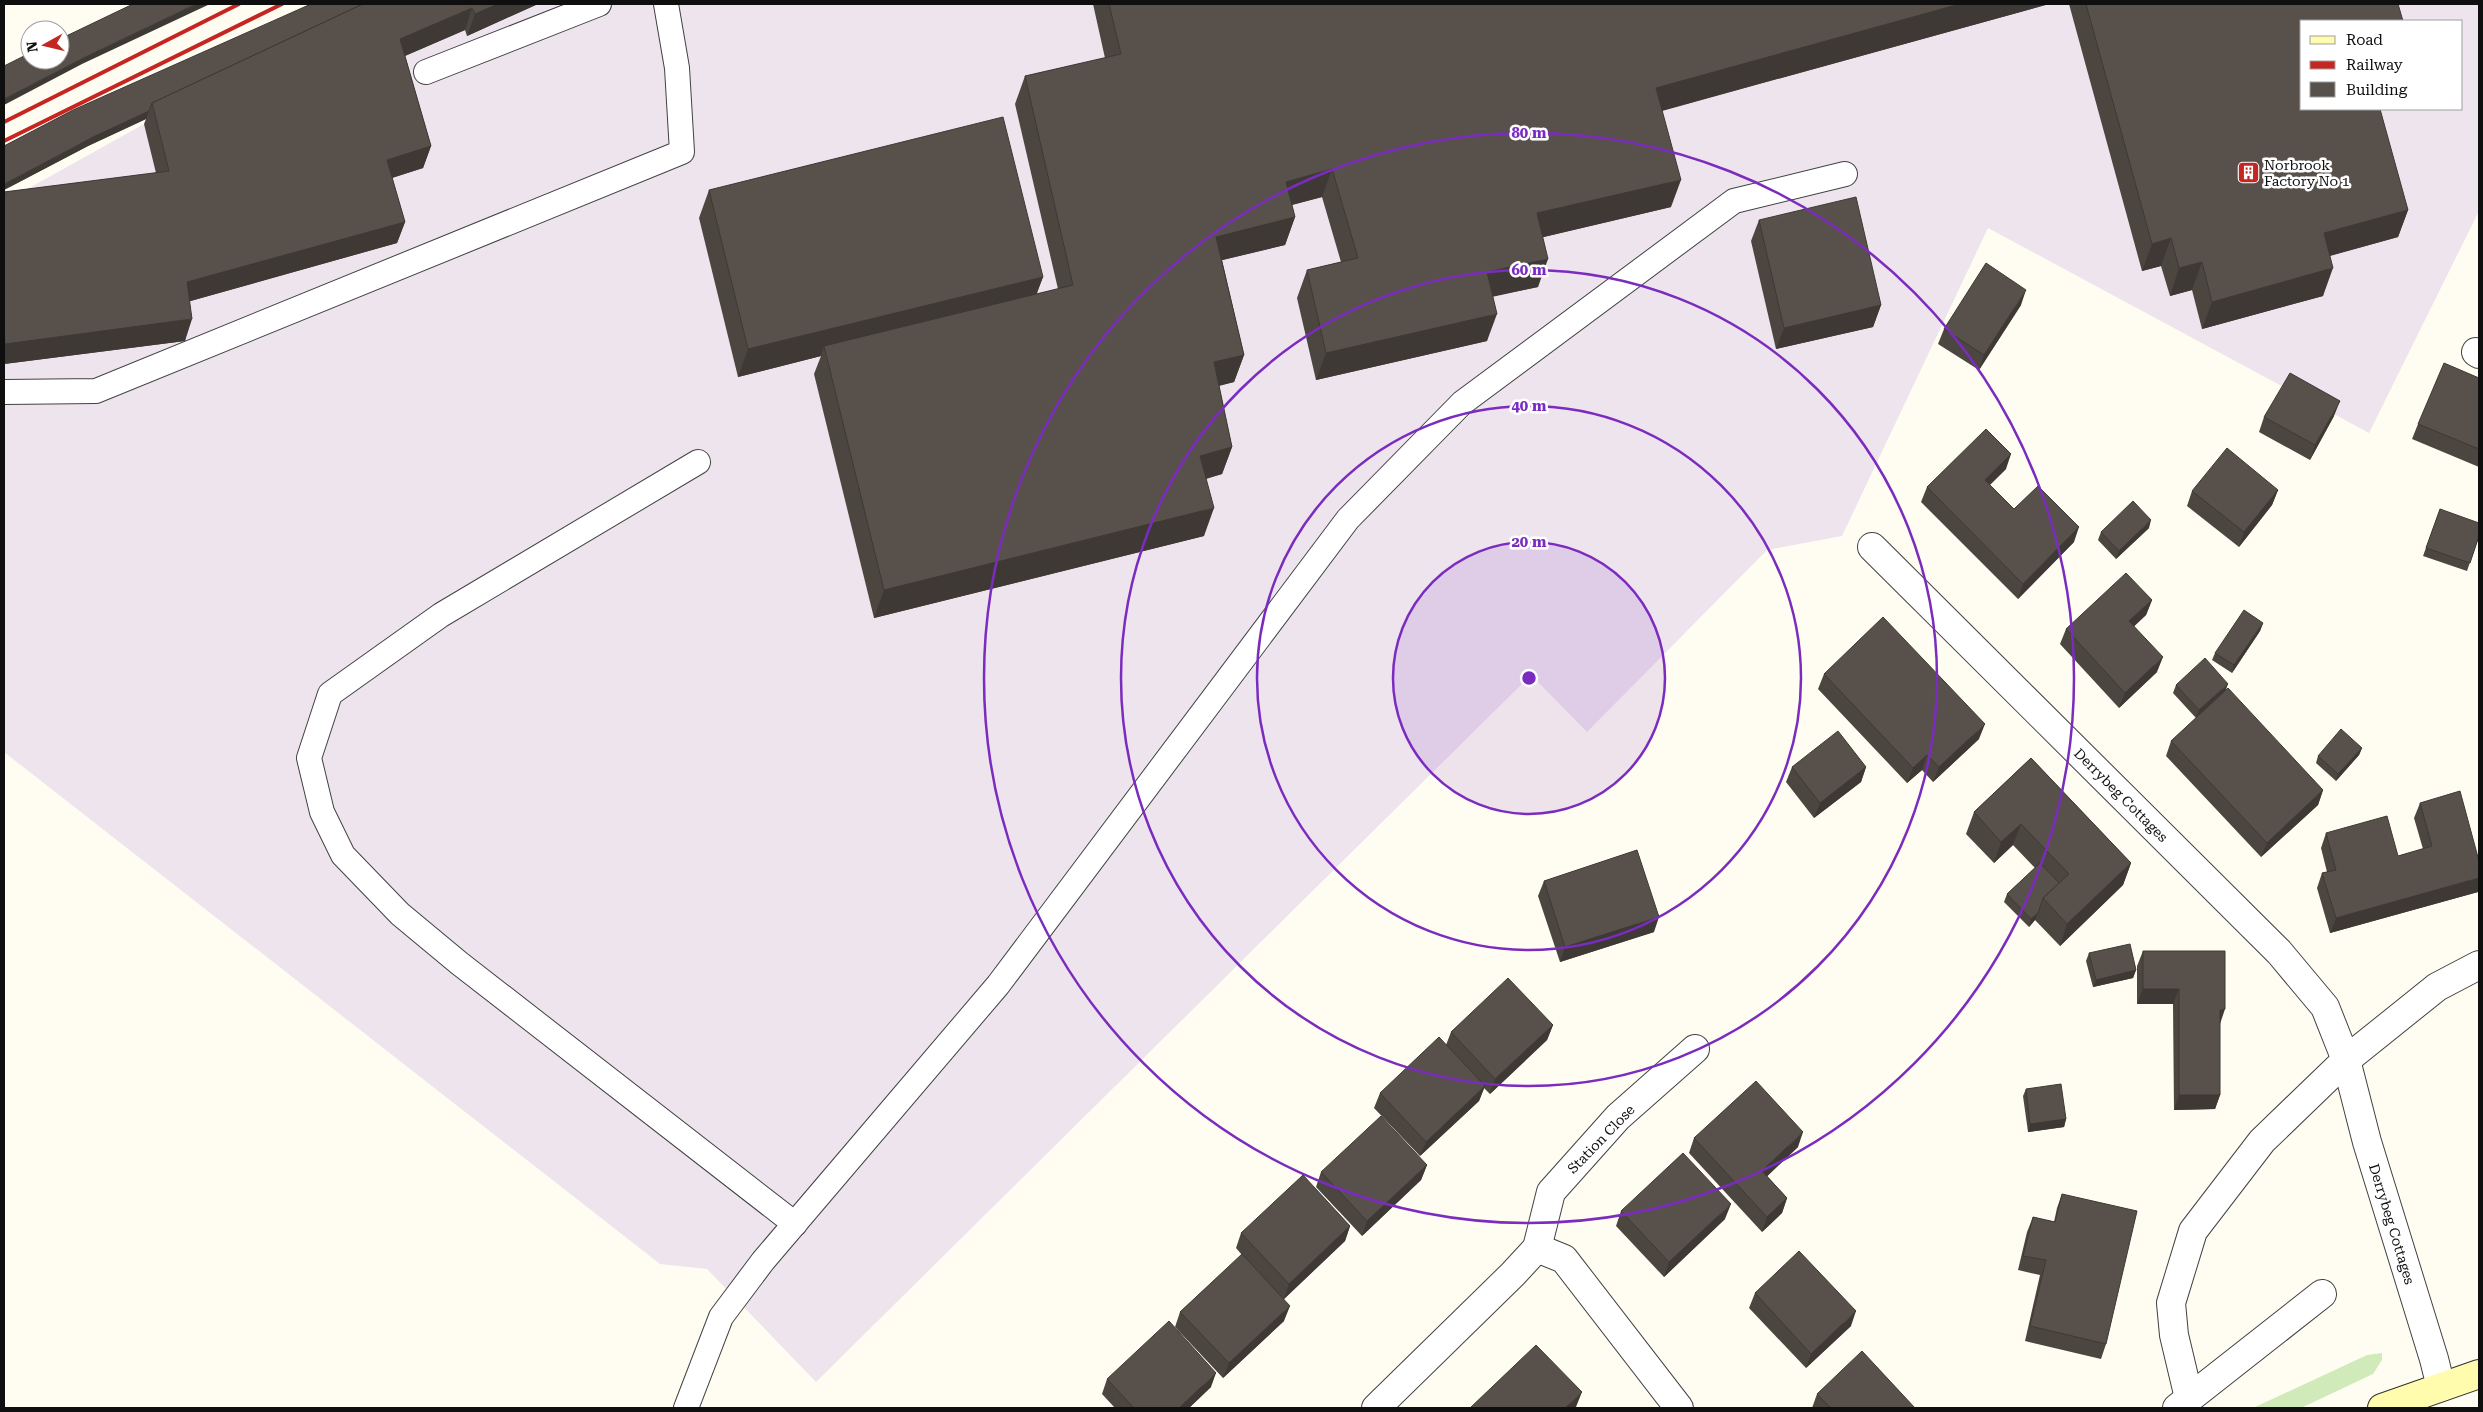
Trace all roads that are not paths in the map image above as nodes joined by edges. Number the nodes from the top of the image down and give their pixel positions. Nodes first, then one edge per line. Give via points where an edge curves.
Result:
1 (599, 4) edge
2 (666, 4) edge
3 (426, 72) dead end
4 (1845, 174) dead end
5 (4, 392) edge
6 (698, 462) dead end
7 (1872, 547) dead end
8 (2479, 965) edge
9 (1695, 1049) dead end
10 (2346, 1060) junction
11 (796, 1224) junction
12 (1537, 1248) junction
13 (2322, 1294) dead end
14 (2479, 1374) edge
15 (2441, 1387) junction
16 (2183, 1403) edge
17 (686, 1408) edge
18 (1376, 1408) edge
19 (1680, 1408) edge
20 (2382, 1408) edge

1 - 3 lane
2 - 5 lane via 677,68 682,152 96,391
4 - 11 lane via 1734,201 1470,397 1449,416 1348,519 998,985
6 - 11 lane via 441,615 330,694 309,758 322,812 343,855 400,914
7 - 10 street, Derrybeg Cottages via 2278,952 2324,1007
8 - 10 street via 2437,987
9 - 12 street, Station Close via 1618,1118 1551,1192
10 - 15 street, Derrybeg Cottages via 2366,1142
10 - 16 street via 2262,1141 2193,1232 2171,1303
11 - 17 lane via 721,1317
12 - 18 street, Station Close
12 - 19 street via 1564,1259
13 - 16 street
14 - 15 main road
15 - 20 main road

